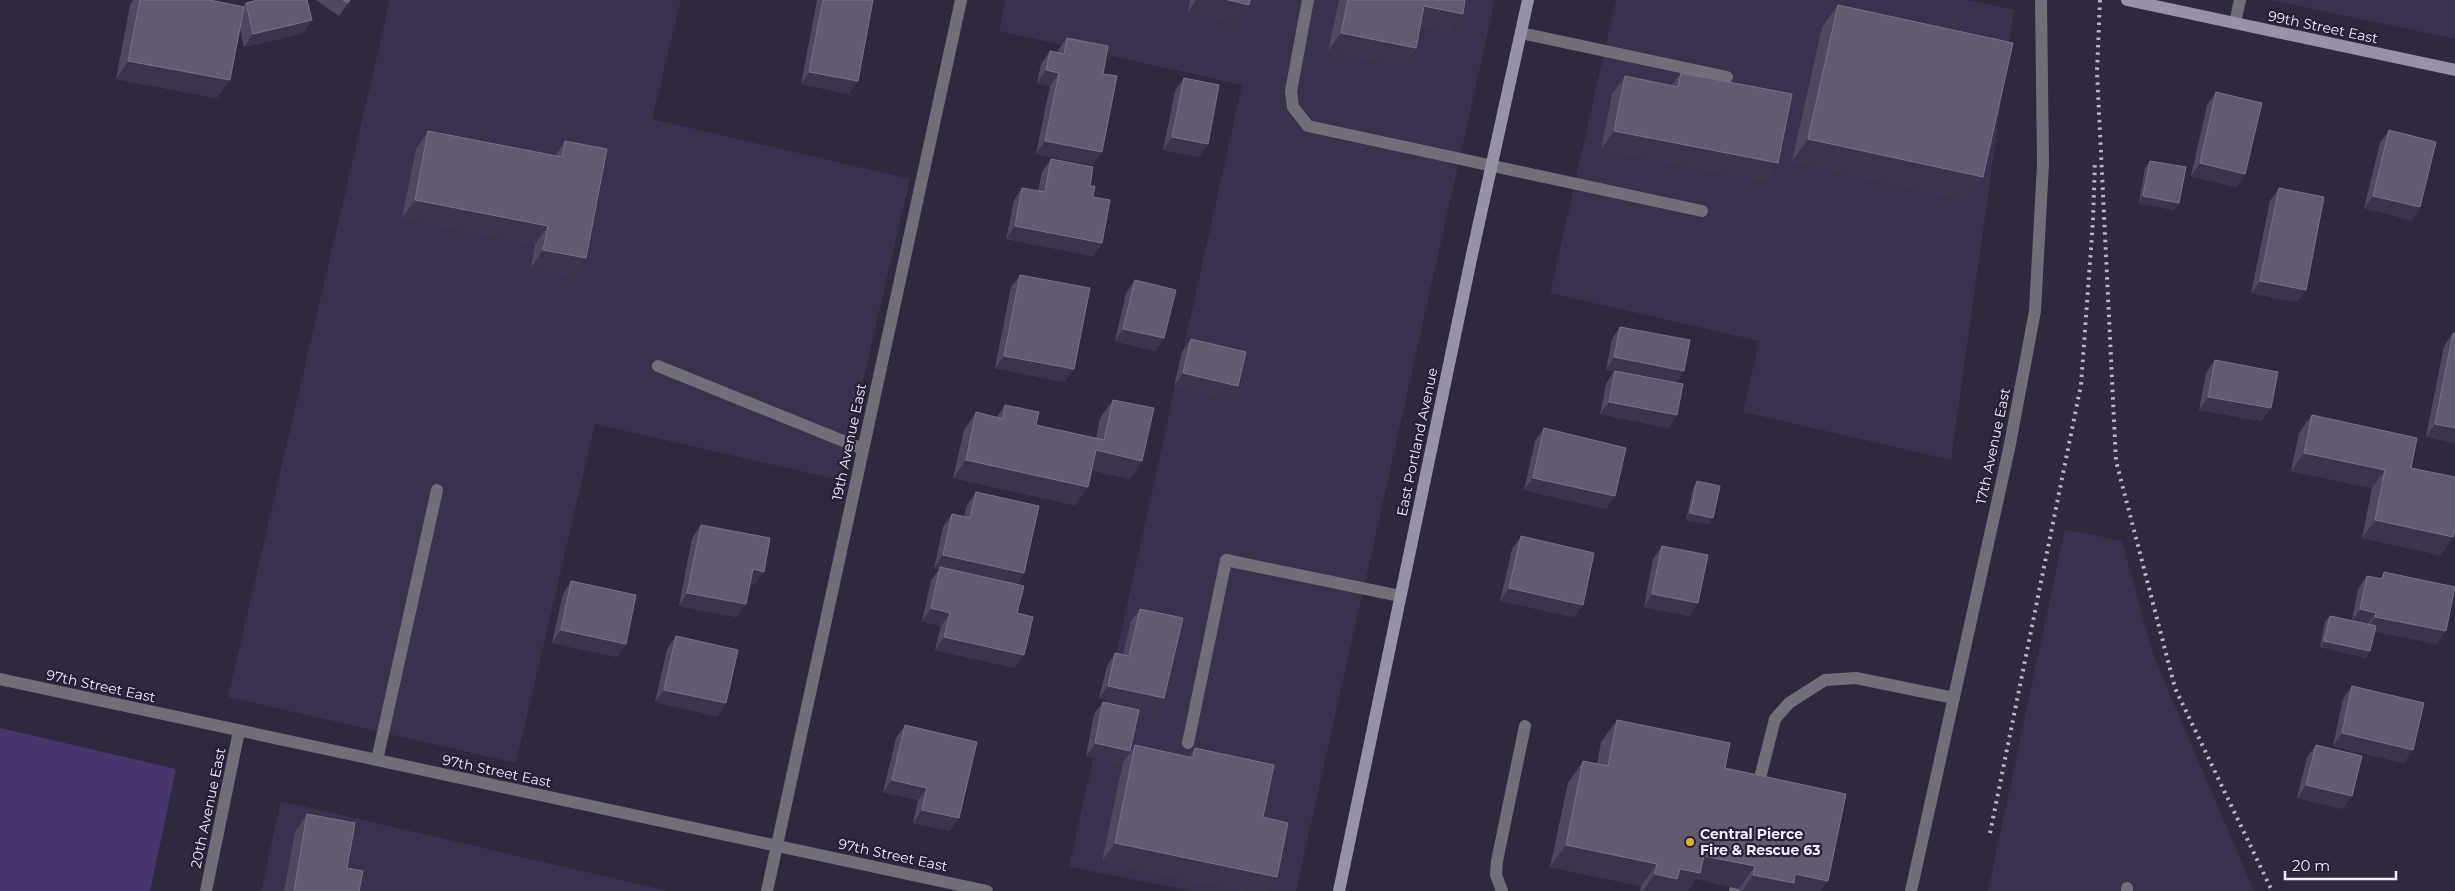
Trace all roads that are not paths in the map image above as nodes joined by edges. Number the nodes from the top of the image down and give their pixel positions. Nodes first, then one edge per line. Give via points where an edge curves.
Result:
1 (961, 0) edge
2 (1308, 0) edge
3 (1528, 0) edge
4 (2041, 0) edge
5 (2127, 0) edge
6 (2240, 0) edge
7 (2234, 23) junction
8 (1521, 33) junction
9 (2455, 70) edge
10 (1728, 77) dead end
11 (1492, 165) junction
12 (1702, 211) dead end
13 (658, 366) dead end
14 (863, 449) junction
15 (437, 490) dead end
16 (1400, 596) junction
17 (0, 679) edge
18 (1954, 698) junction
19 (1526, 726) dead end
20 (239, 731) junction
21 (1188, 743) dead end
22 (377, 760) junction
23 (1755, 800) edge
24 (777, 846) junction
25 (206, 891) edge
26 (767, 891) edge
27 (987, 891) edge
28 (1338, 891) edge
29 (1502, 891) edge
30 (1911, 891) edge

1 - 14 street, 19th Avenue East
2 - 11 street via 1291,91 1293,107 1308,126
3 - 8 main road, East Portland Avenue
4 - 18 street, 17th Avenue East via 2043,164 2035,311 2009,449
5 - 7 main road, 99th Street East
6 - 7 street
7 - 9 main road, 99th Street East
8 - 10 street
8 - 11 main road, East Portland Avenue
11 - 12 street
11 - 16 main road, East Portland Avenue
13 - 14 street
14 - 24 street, 19th Avenue East
15 - 22 street
16 - 21 street via 1226,560
16 - 28 main road, East Portland Avenue
17 - 20 street, 97th Street East
18 - 23 street via 1856,678 1825,680 1789,703 1775,719
18 - 30 street, 17th Avenue East
19 - 29 street via 1497,861 1496,875
20 - 22 street, 97th Street East
20 - 25 street, 20th Avenue East
22 - 24 street, 97th Street East
24 - 26 street, 19th Avenue East
24 - 27 street, 97th Street East

